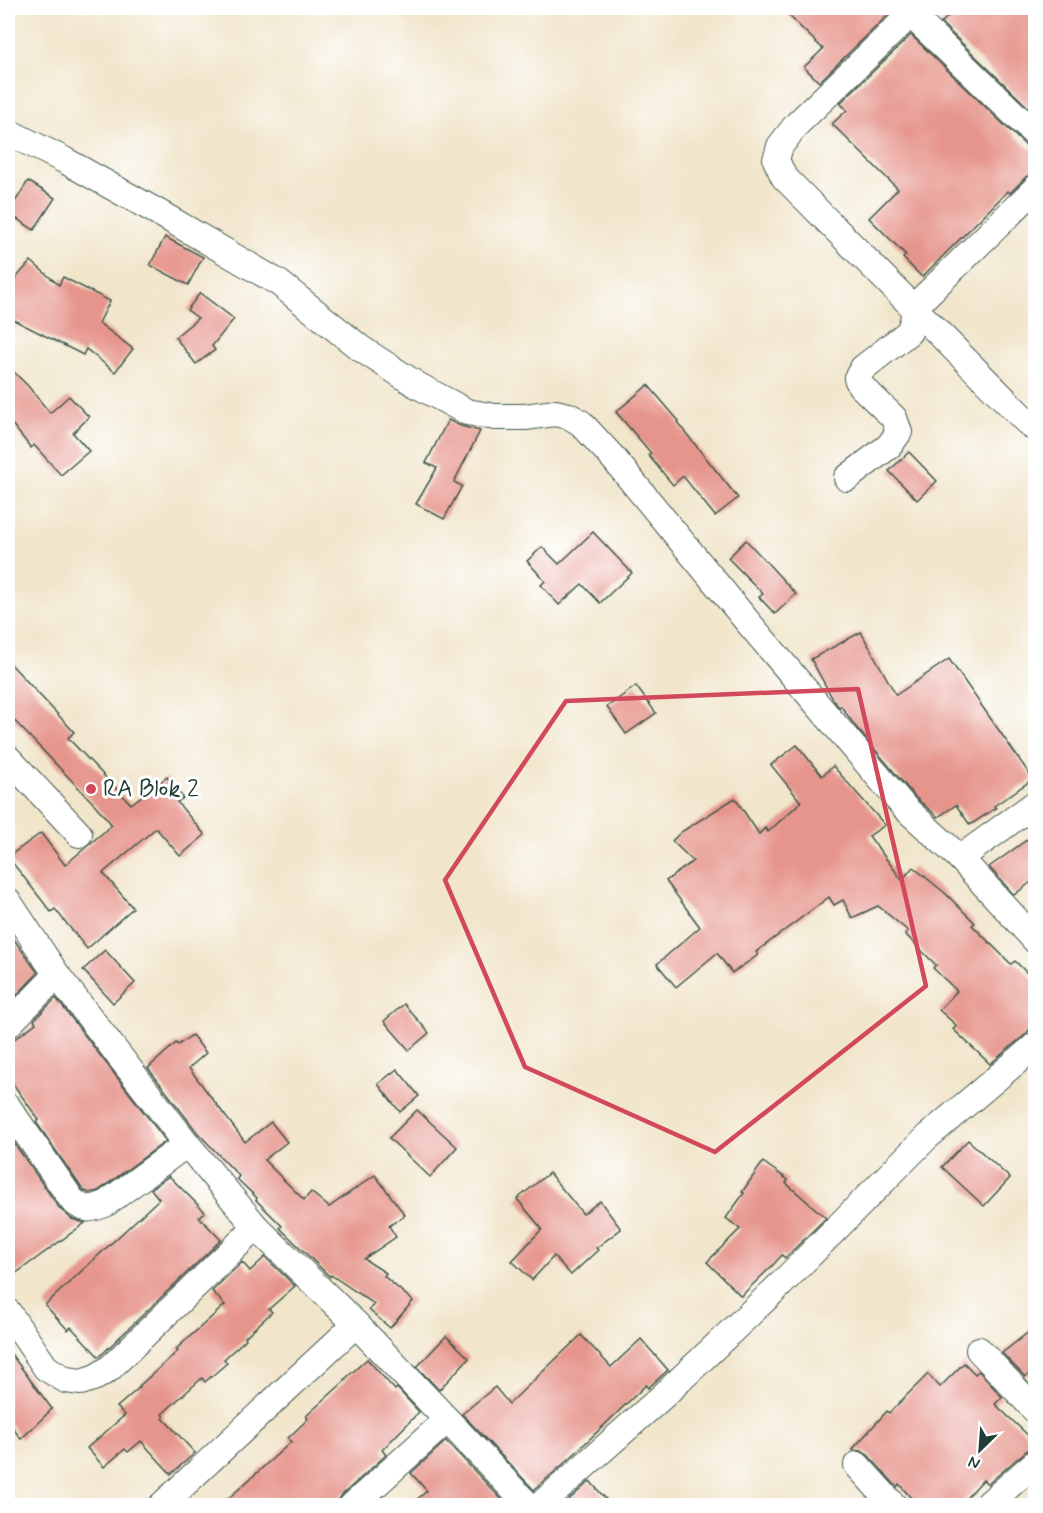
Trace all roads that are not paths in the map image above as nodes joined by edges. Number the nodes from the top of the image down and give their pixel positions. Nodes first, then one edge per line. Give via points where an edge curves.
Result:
1 (911, 10) edge
2 (8, 132) edge
3 (1035, 135) edge
4 (1035, 188) edge
5 (914, 308) junction
6 (1035, 429) edge
7 (847, 478) dead end
8 (8, 758) edge
9 (1035, 803) edge
10 (79, 834) dead end
11 (960, 858) junction
12 (8, 901) edge
13 (1035, 941) edge
14 (57, 975) junction
15 (8, 1025) edge
16 (1035, 1045) edge
17 (8, 1107) edge
18 (187, 1144) junction
19 (256, 1227) junction
20 (8, 1312) edge
21 (356, 1324) junction
22 (979, 1350) dead end
23 (1035, 1411) edge
24 (447, 1420) junction
25 (1035, 1462) edge
26 (857, 1465) dead end
27 (161, 1506) edge
28 (351, 1506) edge
29 (529, 1506) edge
30 (539, 1506) edge
31 (894, 1506) edge
32 (986, 1506) edge

1 - 3 street
1 - 5 street via 797,124 780,146 776,160 784,177
2 - 11 street via 151,208 279,283 360,348 467,412 495,417 555,413 581,423 905,808
4 - 5 street
5 - 6 street
5 - 7 street via 909,332 863,368 857,378 894,418 899,432 889,446
8 - 10 street
9 - 11 street
11 - 13 street
12 - 14 street
14 - 15 street
14 - 18 street
16 - 30 street via 927,1137 781,1284
17 - 18 street via 82,1209 105,1204
18 - 19 street
19 - 20 street via 110,1369 81,1382 66,1380 46,1368
19 - 21 street
21 - 24 street
21 - 27 street
22 - 23 street
24 - 28 street
24 - 29 street
25 - 32 street
26 - 31 street

